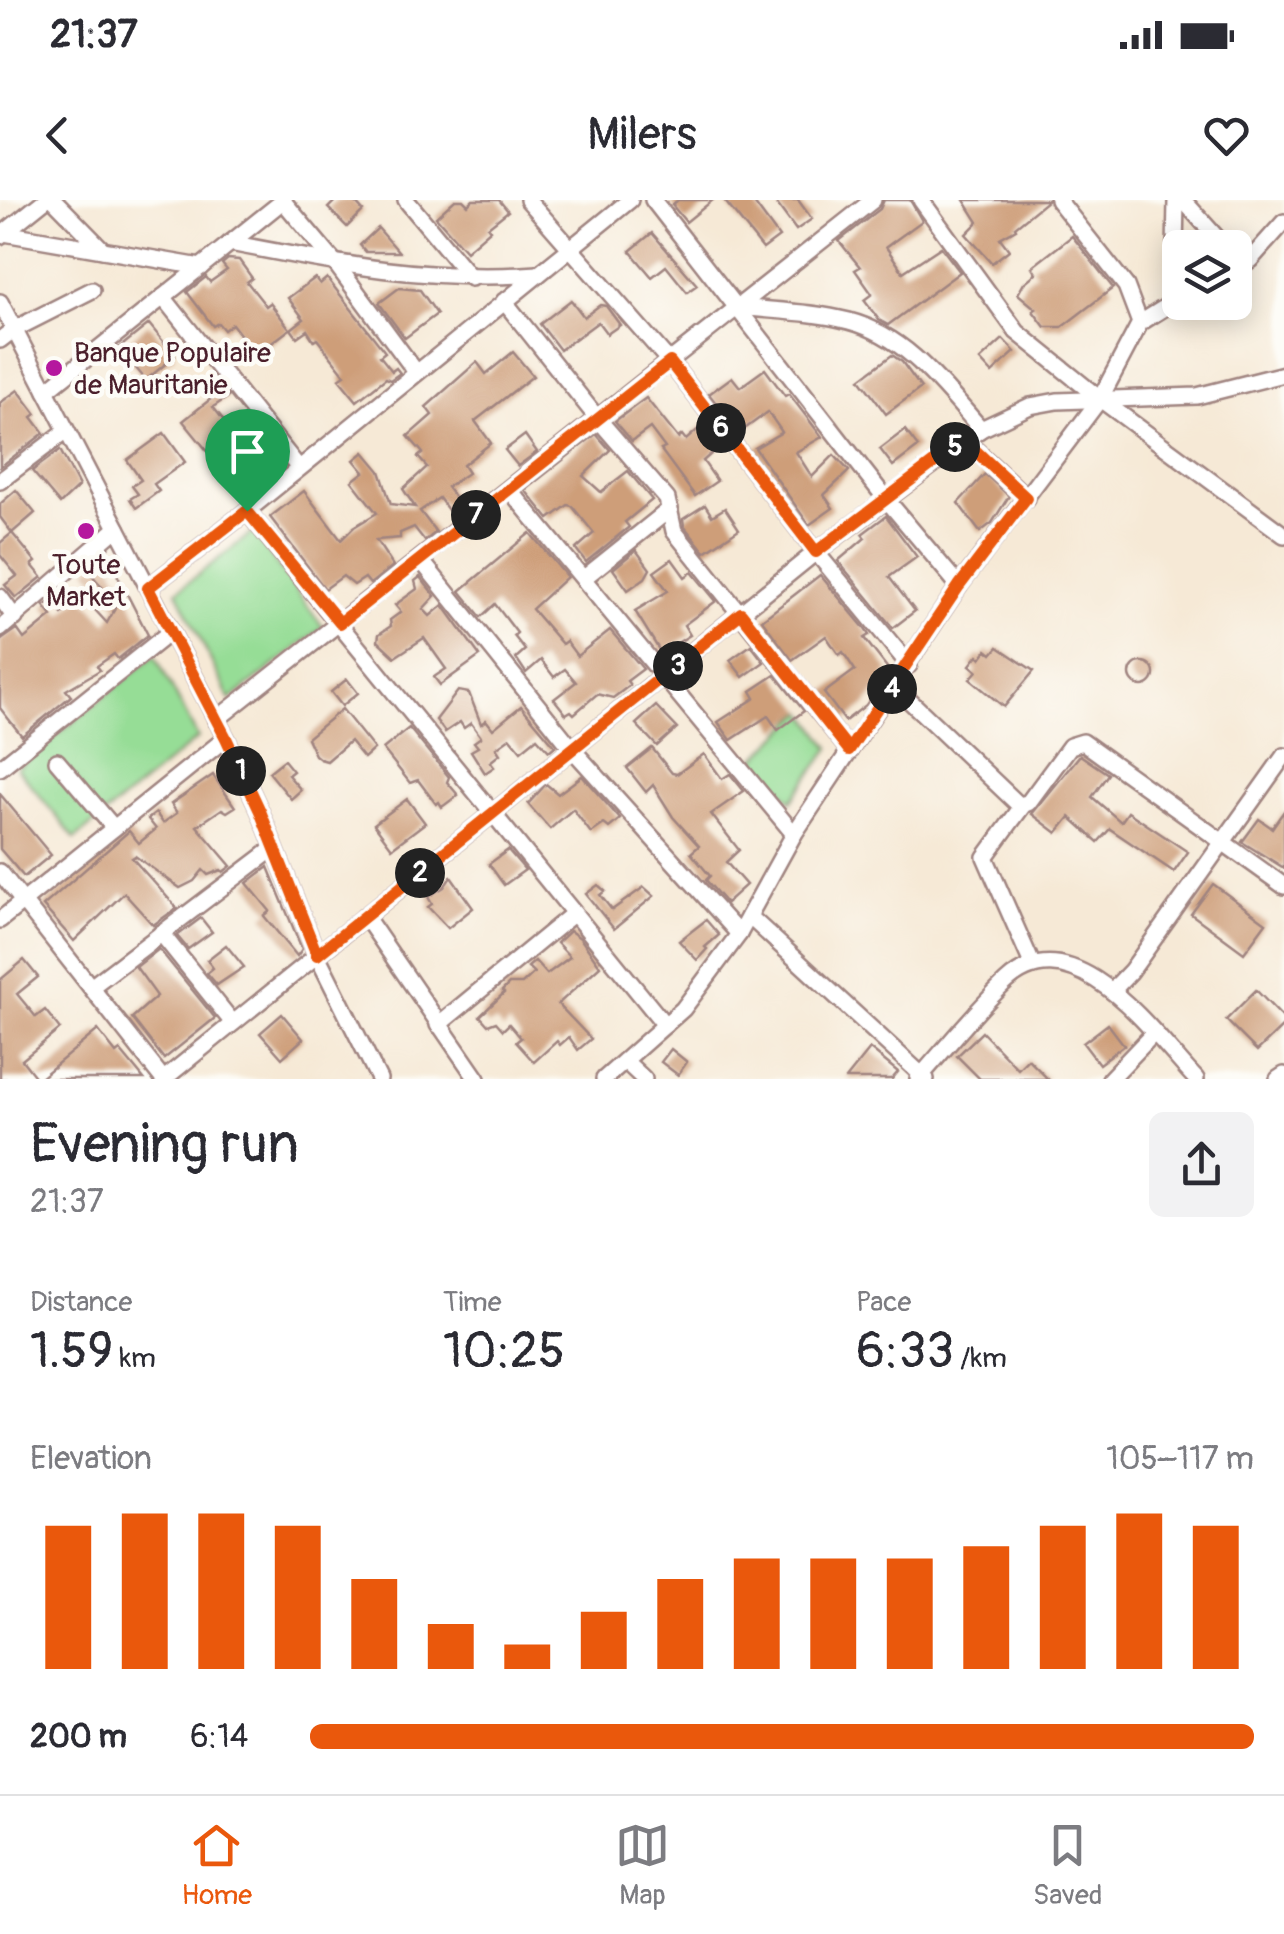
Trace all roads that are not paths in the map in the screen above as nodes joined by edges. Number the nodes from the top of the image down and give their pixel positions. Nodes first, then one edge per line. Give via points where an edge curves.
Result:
1 (45, 200) edge
2 (54, 200) edge
3 (406, 200) edge
4 (528, 200) edge
5 (630, 200) edge
6 (653, 200) edge
7 (873, 200) edge
8 (921, 200) edge
9 (1058, 200) edge
10 (1180, 200) edge
11 (284, 201) edge
12 (1284, 222) edge
13 (1179, 230) edge
14 (1209, 230) edge
15 (2, 234) edge
16 (230, 244) junction
17 (567, 248) junction
18 (103, 250) junction
19 (1252, 251) edge
20 (336, 264) junction
21 (201, 267) junction
22 (538, 274) junction
23 (471, 278) junction
24 (92, 290) dead end
25 (163, 298) junction
26 (504, 300) junction
27 (0, 302) edge
28 (739, 308) junction
29 (1162, 309) edge
30 (1140, 323) junction
31 (7, 335) edge
32 (670, 362) junction
33 (416, 372) junction
34 (1284, 374) edge
35 (46, 392) junction
36 (1100, 399) junction
37 (598, 419) junction
38 (980, 430) junction
39 (66, 431) junction
40 (964, 440) junction
41 (298, 468) junction
42 (0, 481) edge
43 (508, 490) junction
44 (1026, 498) junction
45 (886, 499) junction
46 (670, 509) junction
47 (247, 511) junction
48 (117, 528) junction
49 (1282, 530) edge
50 (816, 552) junction
51 (420, 560) junction
52 (584, 578) junction
53 (959, 586) junction
54 (148, 588) junction
55 (0, 597) edge
56 (741, 613) junction
57 (15, 618) junction
58 (340, 623) junction
59 (0, 629) edge
60 (170, 632) junction
61 (909, 665) junction
62 (666, 676) junction
63 (894, 686) junction
64 (216, 720) junction
65 (226, 738) junction
66 (849, 750) junction
67 (574, 751) junction
68 (1284, 756) edge
69 (3, 759) edge
70 (57, 762) dead end
71 (1268, 778) junction
72 (1284, 788) edge
73 (1024, 804) junction
74 (494, 815) junction
75 (114, 828) junction
76 (794, 834) junction
77 (1224, 842) junction
78 (274, 848) junction
79 (0, 872) edge
80 (1284, 886) edge
81 (23, 901) junction
82 (573, 914) junction
83 (365, 916) junction
84 (749, 916) junction
85 (0, 920) edge
86 (161, 934) junction
87 (739, 934) junction
88 (317, 955) junction
89 (1033, 966) junction
90 (91, 987) junction
91 (1112, 991) junction
92 (233, 1023) junction
93 (438, 1025) junction
94 (665, 1025) junction
95 (1153, 1034) junction
96 (625, 1060) junction
97 (376, 1073) edge
98 (922, 1077) edge
99 (164, 1079) edge
100 (356, 1079) edge
101 (477, 1079) edge
102 (604, 1079) edge
103 (644, 1079) edge
104 (1110, 1079) edge
105 (1196, 1079) edge

1 - 15 street
2 - 18 street
3 - 23 street
4 - 17 street
5 - 17 street
6 - 28 street
7 - 28 street
8 - 36 street via 1017,332
9 - 30 street via 1126,286
10 - 13 street
10 - 14 street
11 - 16 street
11 - 20 street
12 - 19 street
15 - 18 street
16 - 20 street
16 - 21 street
17 - 22 street
17 - 32 street
18 - 21 street
20 - 23 street
20 - 33 street
21 - 25 street
22 - 23 street
22 - 26 street
24 - 31 street
25 - 35 street
25 - 41 street
26 - 33 street
26 - 37 street
27 - 31 street
28 - 32 street
28 - 38 street via 850,321 874,331 928,368
28 - 45 street
29 - 30 street
30 - 36 street
31 - 35 street
32 - 37 street
32 - 50 street
33 - 41 street
34 - 36 street via 1198,396
35 - 39 street
36 - 38 street via 1030,406
36 - 44 street
36 - 49 street
37 - 43 street
37 - 46 street
38 - 40 street
39 - 42 street
39 - 48 street
40 - 44 street
40 - 45 street
41 - 47 street
43 - 51 street
43 - 52 street
44 - 53 street
45 - 50 street
45 - 53 street
46 - 52 street
46 - 56 street via 674,531
47 - 54 street
47 - 58 street
48 - 54 street
48 - 57 street
50 - 56 street
50 - 61 street
51 - 58 street
51 - 67 street
52 - 62 street
53 - 61 street
54 - 60 street
55 - 57 street
56 - 62 street
56 - 66 street
57 - 59 street
58 - 64 street
58 - 74 street
60 - 64 street
60 - 69 street
61 - 63 street
62 - 67 street
62 - 76 street
63 - 66 street
63 - 73 street
64 - 65 street
65 - 75 street
65 - 78 street
66 - 76 street
67 - 74 street
67 - 87 street
68 - 71 street
70 - 75 street
71 - 72 street
71 - 77 street
73 - 77 street via 1070,746 1082,742
73 - 89 street via 985,857
74 - 82 street
74 - 83 street
75 - 81 street
76 - 84 street
77 - 80 street
77 - 91 street
78 - 86 street
78 - 88 street
79 - 81 street
81 - 85 street
81 - 90 street
82 - 93 street
82 - 94 street
83 - 88 street
83 - 93 street
84 - 87 street
84 - 98 street
86 - 90 street
86 - 92 street
87 - 94 street
88 - 92 street
88 - 97 street
89 - 91 street via 1066,965
89 - 98 street via 1007,981
90 - 99 street
91 - 95 street
92 - 99 street
93 - 101 street
94 - 96 street
95 - 104 street
95 - 105 street
96 - 102 street
96 - 103 street
97 - 100 street

